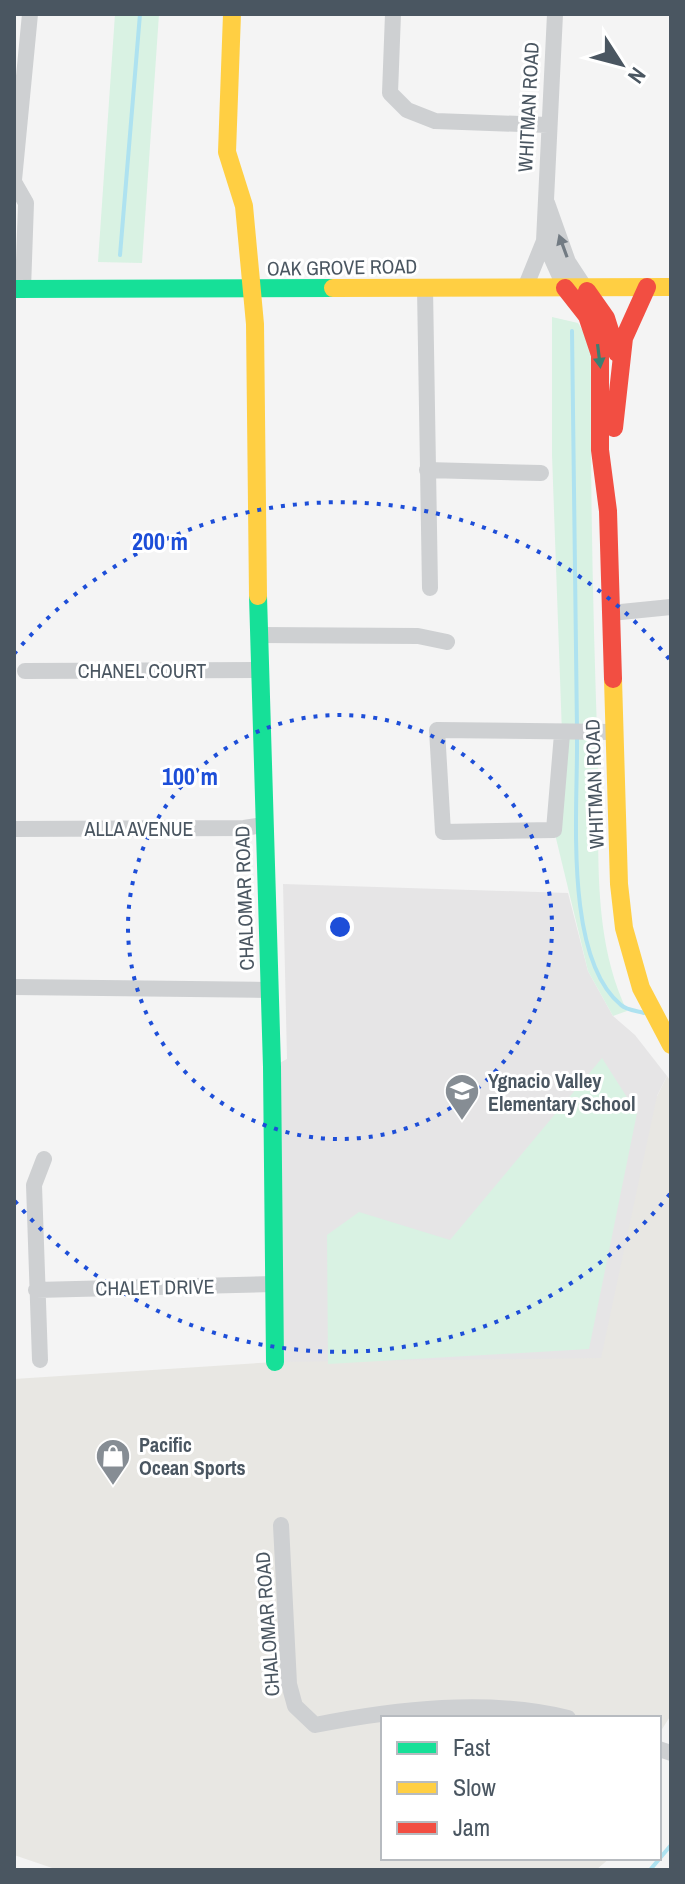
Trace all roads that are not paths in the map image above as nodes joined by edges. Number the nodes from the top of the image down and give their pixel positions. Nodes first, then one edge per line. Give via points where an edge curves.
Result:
1 (30, 14) edge
2 (232, 14) edge
3 (393, 14) edge
4 (555, 14) edge
5 (548, 125) junction
6 (14, 181) edge
7 (546, 202) junction
8 (544, 241) junction
9 (647, 287) junction
10 (671, 287) edge
11 (425, 288) junction
12 (525, 288) junction
13 (565, 288) junction
14 (585, 288) junction
15 (19, 289) edge
16 (252, 290) junction
17 (619, 362) junction
18 (427, 470) junction
19 (541, 473) dead end
20 (608, 511) junction
21 (430, 588) dead end
22 (671, 607) edge
23 (611, 613) junction
24 (261, 635) junction
25 (447, 642) dead end
26 (259, 670) junction
27 (25, 671) dead end
28 (606, 732) junction
29 (562, 734) junction
30 (263, 825) junction
31 (14, 829) edge
32 (14, 987) edge
33 (269, 990) junction
34 (671, 1045) edge
35 (44, 1159) dead end
36 (273, 1284) junction
37 (36, 1290) junction
38 (40, 1360) dead end
39 (275, 1362) dead end
40 (281, 1525) dead end
41 (551, 1716) edge

1 - 6 street
2 - 16 street, CHALOMAR ROAD via 227,152 244,206
3 - 5 street via 390,93 407,110 435,121
4 - 5 street, WHITMAN ROAD
5 - 7 street, WHITMAN ROAD
6 - 15 street via 26,203
7 - 8 street, WHITMAN ROAD
14 -> 7 street, WHITMAN ROAD via 568,262
8 - 12 street, WHITMAN ROAD
8 - 13 street, WHITMAN ROAD
9 - 10 street, OAK GROVE ROAD
9 - 14 street, OAK GROVE ROAD
9 - 17 street, WHITMAN ROAD via 628,318
11 - 12 street, OAK GROVE ROAD
11 - 16 street, OAK GROVE ROAD
11 - 18 street
12 - 13 street, OAK GROVE ROAD
13 - 14 street, OAK GROVE ROAD
13 -> 20 street, WHITMAN ROAD via 587,316 600,355 600,450
14 - 17 street, WHITMAN ROAD via 606,318
15 - 16 street, OAK GROVE ROAD
16 - 24 street, CHALOMAR ROAD
17 - 20 street, WHITMAN ROAD
18 - 19 street
18 - 21 street
20 - 23 street, WHITMAN ROAD
22 - 23 street
23 - 28 street, WHITMAN ROAD
24 - 25 street via 418,636
24 - 26 street, CHALOMAR ROAD
26 - 27 street, CHANEL COURT
26 - 30 street, CHALOMAR ROAD
28 - 29 street
28 - 34 street, WHITMAN ROAD via 620,912 630,964
29 - 29 street via 437,730 443,832 554,830
30 - 31 street, ALLA AVENUE
30 - 33 street, CHALOMAR ROAD
32 - 33 street
33 - 36 street, CHALOMAR ROAD
35 - 37 street via 34,1185
36 - 37 street, CHALET DRIVE
36 - 39 street, CHALOMAR ROAD
37 - 38 street
40 - 41 street, CHALOMAR ROAD via 289,1684 295,1706 315,1725 475,1707

